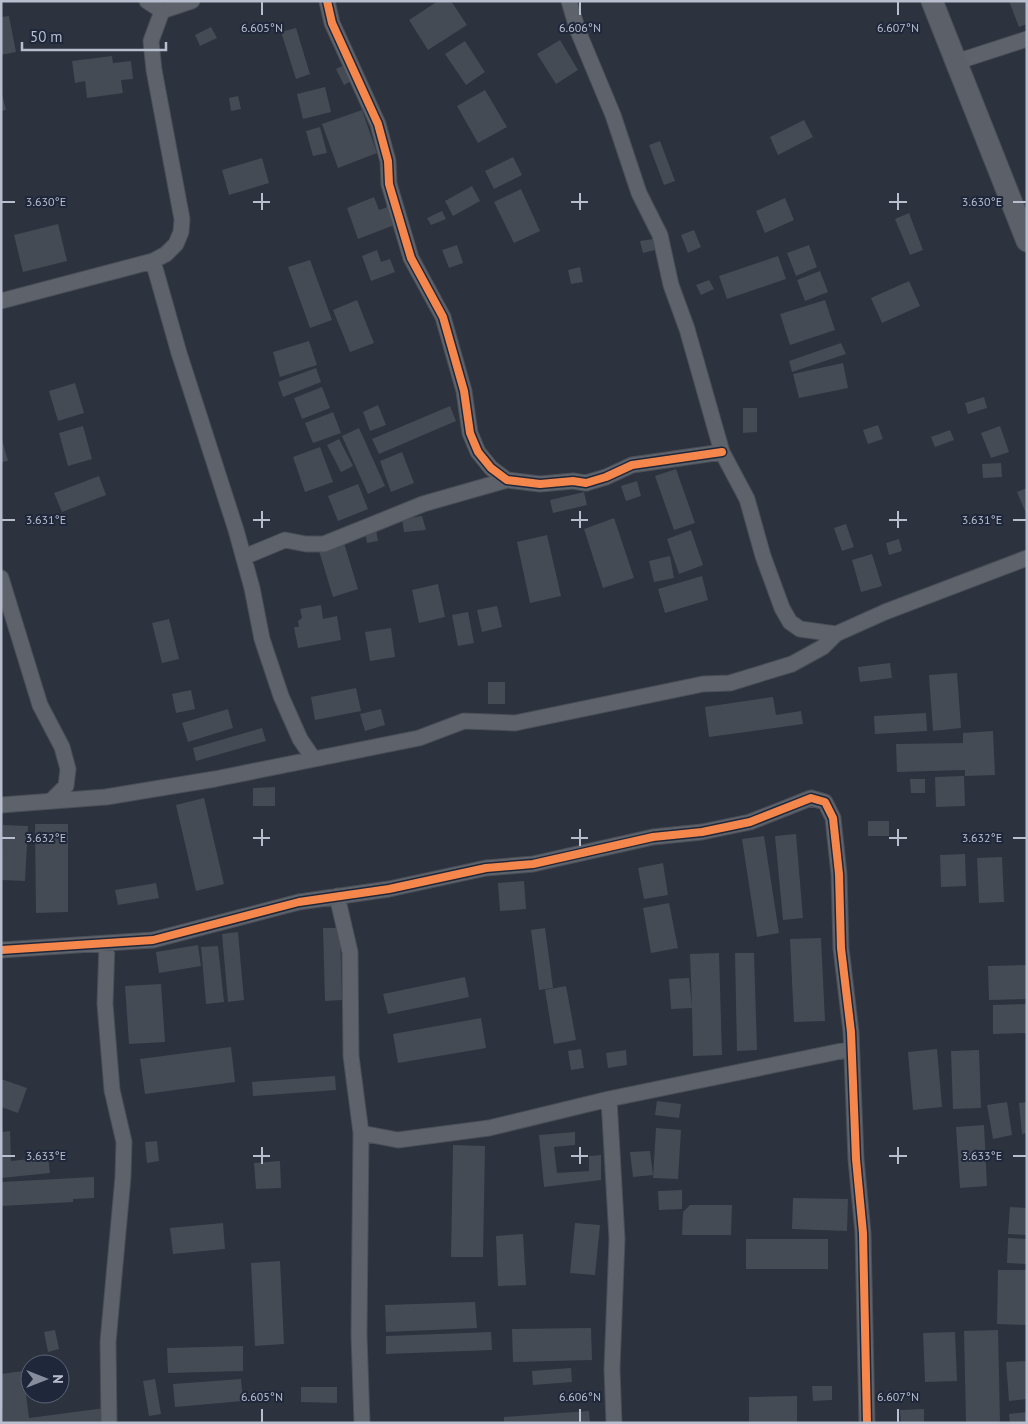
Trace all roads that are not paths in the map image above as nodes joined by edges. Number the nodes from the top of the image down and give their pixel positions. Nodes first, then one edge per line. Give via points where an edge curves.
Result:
1 (147, 1) edge
2 (192, 1) edge
3 (326, 1) edge
4 (569, 1) edge
5 (932, 1) edge
6 (162, 11) junction
7 (1027, 39) edge
8 (956, 62) junction
9 (1027, 241) edge
10 (153, 261) junction
11 (1, 301) edge
12 (722, 452) junction
13 (507, 480) junction
14 (244, 557) junction
15 (1027, 558) edge
16 (1, 578) edge
17 (836, 634) junction
18 (313, 758) junction
19 (51, 801) junction
20 (1, 805) edge
21 (337, 896) junction
22 (106, 943) junction
23 (1, 950) edge
24 (851, 1048) junction
25 (609, 1099) junction
26 (361, 1133) junction
27 (109, 1423) edge
28 (362, 1423) edge
29 (614, 1423) edge
30 (867, 1423) edge

1 - 6 street
2 - 6 street
3 - 13 street via 332,23 378,124 388,161 389,184 411,258 443,317 464,390 470,433 478,452
4 - 12 street via 578,32 613,115 638,193 660,235 671,285
5 - 8 main road
6 - 10 street via 151,41 182,219 176,244
7 - 8 street
8 - 9 main road
10 - 11 street
10 - 14 street
12 - 13 street via 632,465 586,483 540,484
12 - 17 street via 747,499 763,556 790,622 800,629
13 - 14 street via 423,504 324,544 285,540
14 - 18 street via 262,639 281,696 300,739
15 - 17 street
16 - 19 street via 40,705 62,747 68,769 66,786
17 - 18 street via 823,647 792,664 730,683 686,687 515,722 464,721 419,738
18 - 19 street via 106,797
19 - 20 street
21 - 22 street via 256,912 153,940
21 - 24 street via 389,889 486,868 533,864 652,837 702,832 750,822 811,798 825,802 832,818 839,874 841,948
21 - 26 street via 350,952 351,1056
22 - 23 street
22 - 27 street via 105,1004 112,1090 124,1142 108,1342
24 - 25 street
24 - 30 street via 863,1233
25 - 26 street via 489,1128 398,1140
25 - 29 street via 617,1239 612,1369
26 - 28 street via 359,1335

